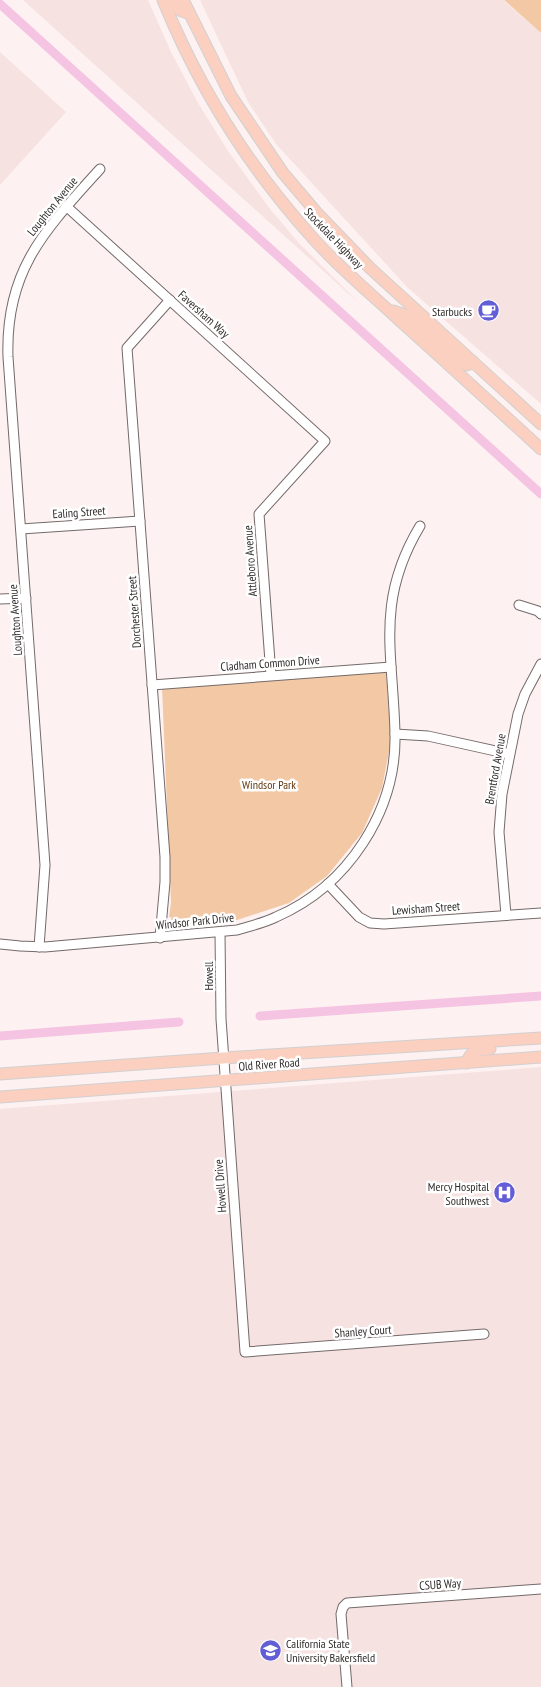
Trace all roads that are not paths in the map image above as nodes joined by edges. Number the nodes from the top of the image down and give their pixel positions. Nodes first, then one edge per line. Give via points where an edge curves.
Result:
1 (163, 0) edge
2 (173, 0) edge
3 (184, 0) edge
4 (189, 13) junction
5 (100, 169) dead end
6 (66, 206) junction
7 (170, 300) junction
8 (388, 310) junction
9 (4, 357) edge
10 (473, 362) junction
11 (541, 424) edge
12 (325, 441) joint
13 (541, 449) edge
14 (140, 521) junction
15 (420, 526) dead end
16 (21, 529) junction
17 (26, 598) junction
18 (0, 599) edge
19 (519, 605) dead end
20 (541, 614) edge
21 (541, 664) edge
22 (390, 666) junction
23 (271, 676) junction
24 (152, 685) junction
25 (395, 734) junction
26 (509, 754) junction
27 (328, 884) junction
28 (541, 913) edge
29 (506, 915) junction
30 (220, 932) junction
31 (160, 938) junction
32 (0, 944) edge
33 (39, 947) junction
34 (221, 1019) joint
35 (540, 1038) edge
36 (541, 1057) edge
37 (223, 1058) junction
38 (466, 1063) junction
39 (0, 1074) edge
40 (224, 1081) junction
41 (0, 1098) edge
42 (484, 1334) dead end
43 (245, 1352) joint
44 (541, 1589) edge
45 (346, 1687) edge

1 - 8 main road, Stockdale Highway via 207,90 265,180 312,237
2 - 4 main road via 177,8
3 - 4 main road, Stockdale Highway
4 - 10 main road, Stockdale Highway via 231,96 284,173 353,252
5 - 6 street, Loughton Avenue
6 - 7 street, Faversham Way
6 - 9 street, Loughton Avenue via 36,245 18,282
7 - 12 street, Faversham Way
7 - 14 street, Dorchester Street via 127,348
8 - 10 main road via 408,316 463,364
8 - 13 main road, Stockdale Highway
9 - 16 street, Loughton Avenue
10 - 11 main road, Stockdale Highway
12 - 23 street, Attleboro Avenue via 259,514
14 - 16 street, Ealing Street
14 - 24 street, Dorchester Street
15 - 22 street, Windsor Park Drive via 404,557 392,597
16 - 17 street, Loughton Avenue
17 - 18 street
17 - 33 street, Loughton Avenue via 46,865
19 - 20 street
21 - 26 street, Brentford Avenue via 518,714
22 - 23 street, Cladham Common Drive
22 - 25 street, Windsor Park Drive
23 - 24 street, Cladham Common Drive
24 - 31 street, Dorchester Street via 165,857
25 - 26 street via 428,736
25 - 27 street, Windsor Park Drive via 390,780 378,816 357,852
26 - 29 street, Brentford Avenue via 499,832
27 - 29 street, Lewisham Street via 359,917 370,923
27 - 30 street, Windsor Park Drive via 276,917
28 - 29 street, Lewisham Street
30 - 31 street, Windsor Park Drive
30 - 34 street, Howell
31 - 33 street, Windsor Park Drive
32 - 33 street, Windsor Park Drive
34 - 37 street, Howell Drive
35 - 37 main road, Old River Road
35 - 38 main road via 524,1047 476,1050
36 - 38 main road, Old River Road
37 - 39 main road, Old River Road
37 - 40 street, Howell Drive
38 - 40 main road, Old River Road
40 - 41 main road, Old River Road
40 - 43 street, Howell Drive
42 - 43 street, Shanley Court
44 - 45 street, CSUB Way via 347,1603 341,1614

